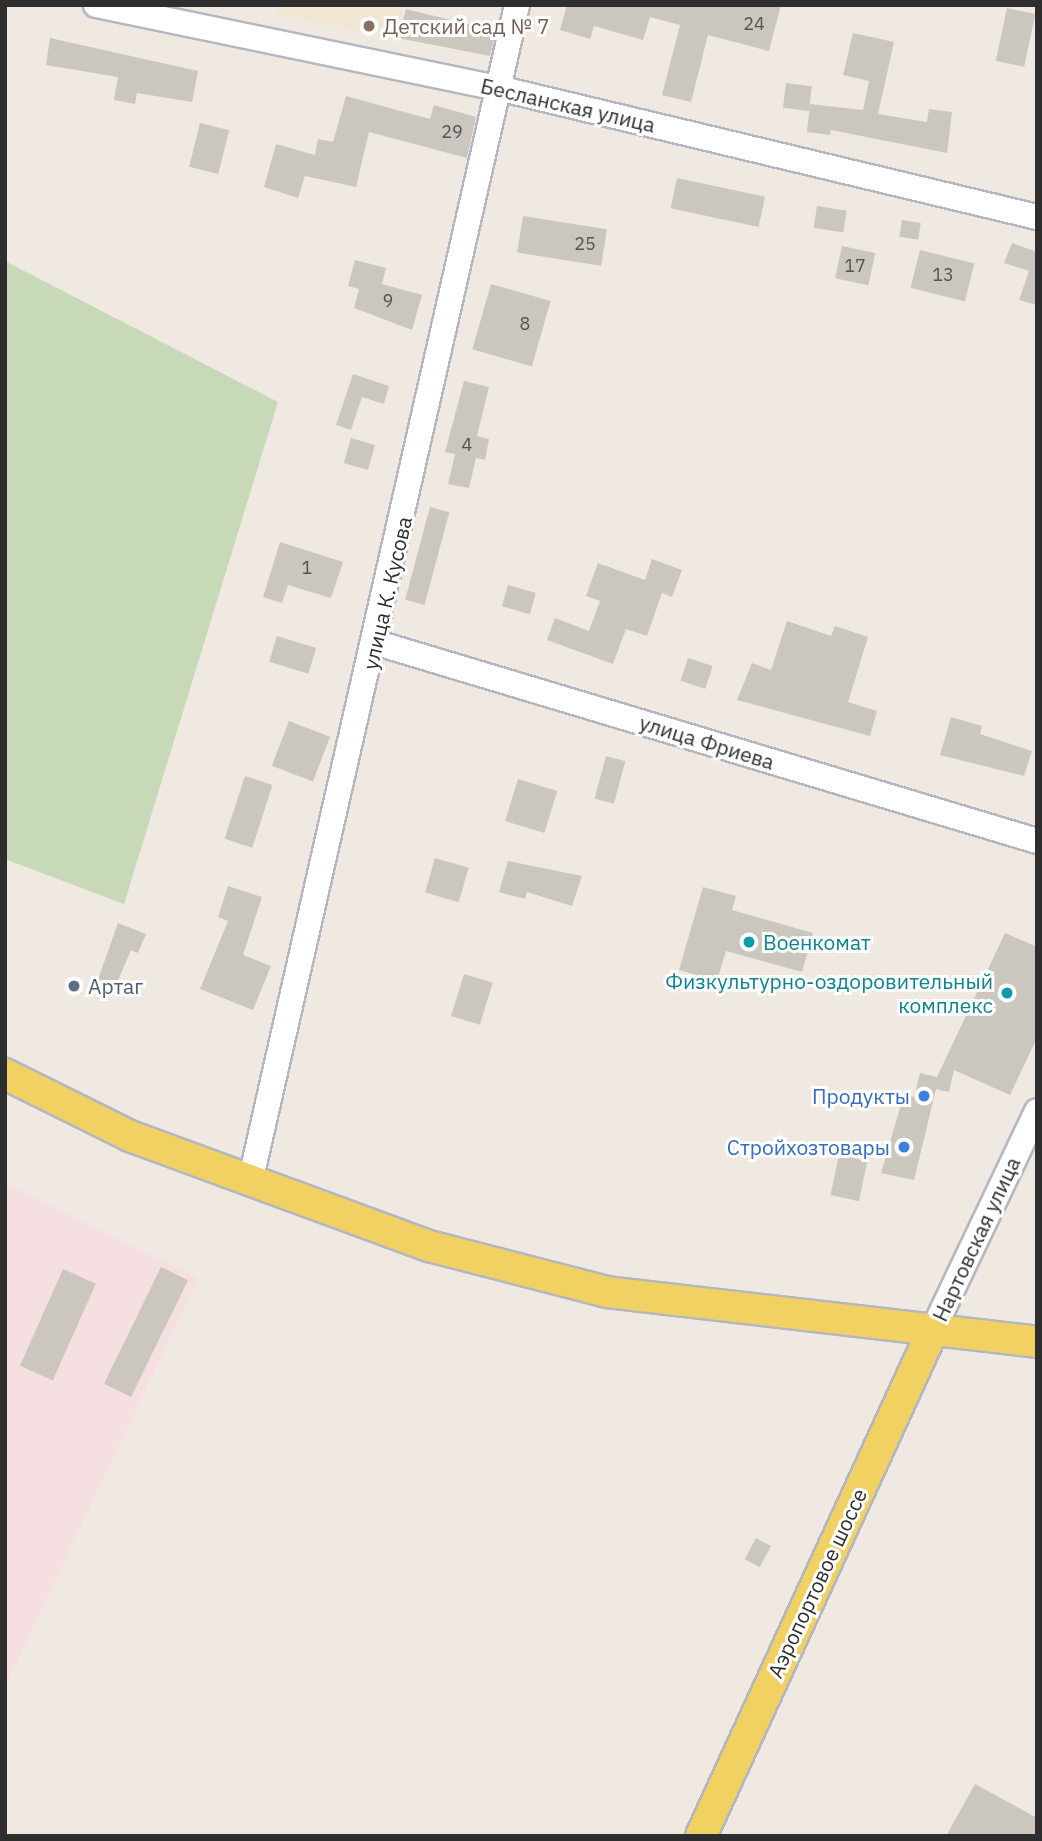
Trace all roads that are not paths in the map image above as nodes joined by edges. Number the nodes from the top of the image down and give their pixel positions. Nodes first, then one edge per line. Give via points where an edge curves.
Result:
1 (96, 5) edge
2 (517, 5) edge
3 (498, 88) junction
4 (1037, 216) edge
5 (377, 643) junction
6 (1037, 841) edge
7 (5, 1074) edge
8 (1037, 1111) edge
9 (251, 1178) junction
10 (933, 1329) junction
11 (1037, 1342) edge
12 (701, 1836) edge

1 - 3 street, Бесланская улица
2 - 3 street, улица К. Кусова
3 - 4 street, Бесланская улица
3 - 5 street, улица К. Кусова
5 - 6 street, улица Фриева
5 - 9 street, улица К. Кусова
7 - 9 main road via 130,1136
8 - 10 street, Нартовская улица
9 - 10 main road via 429,1246 607,1292
10 - 11 main road
10 - 12 main road, Аэропортовое шоссе

